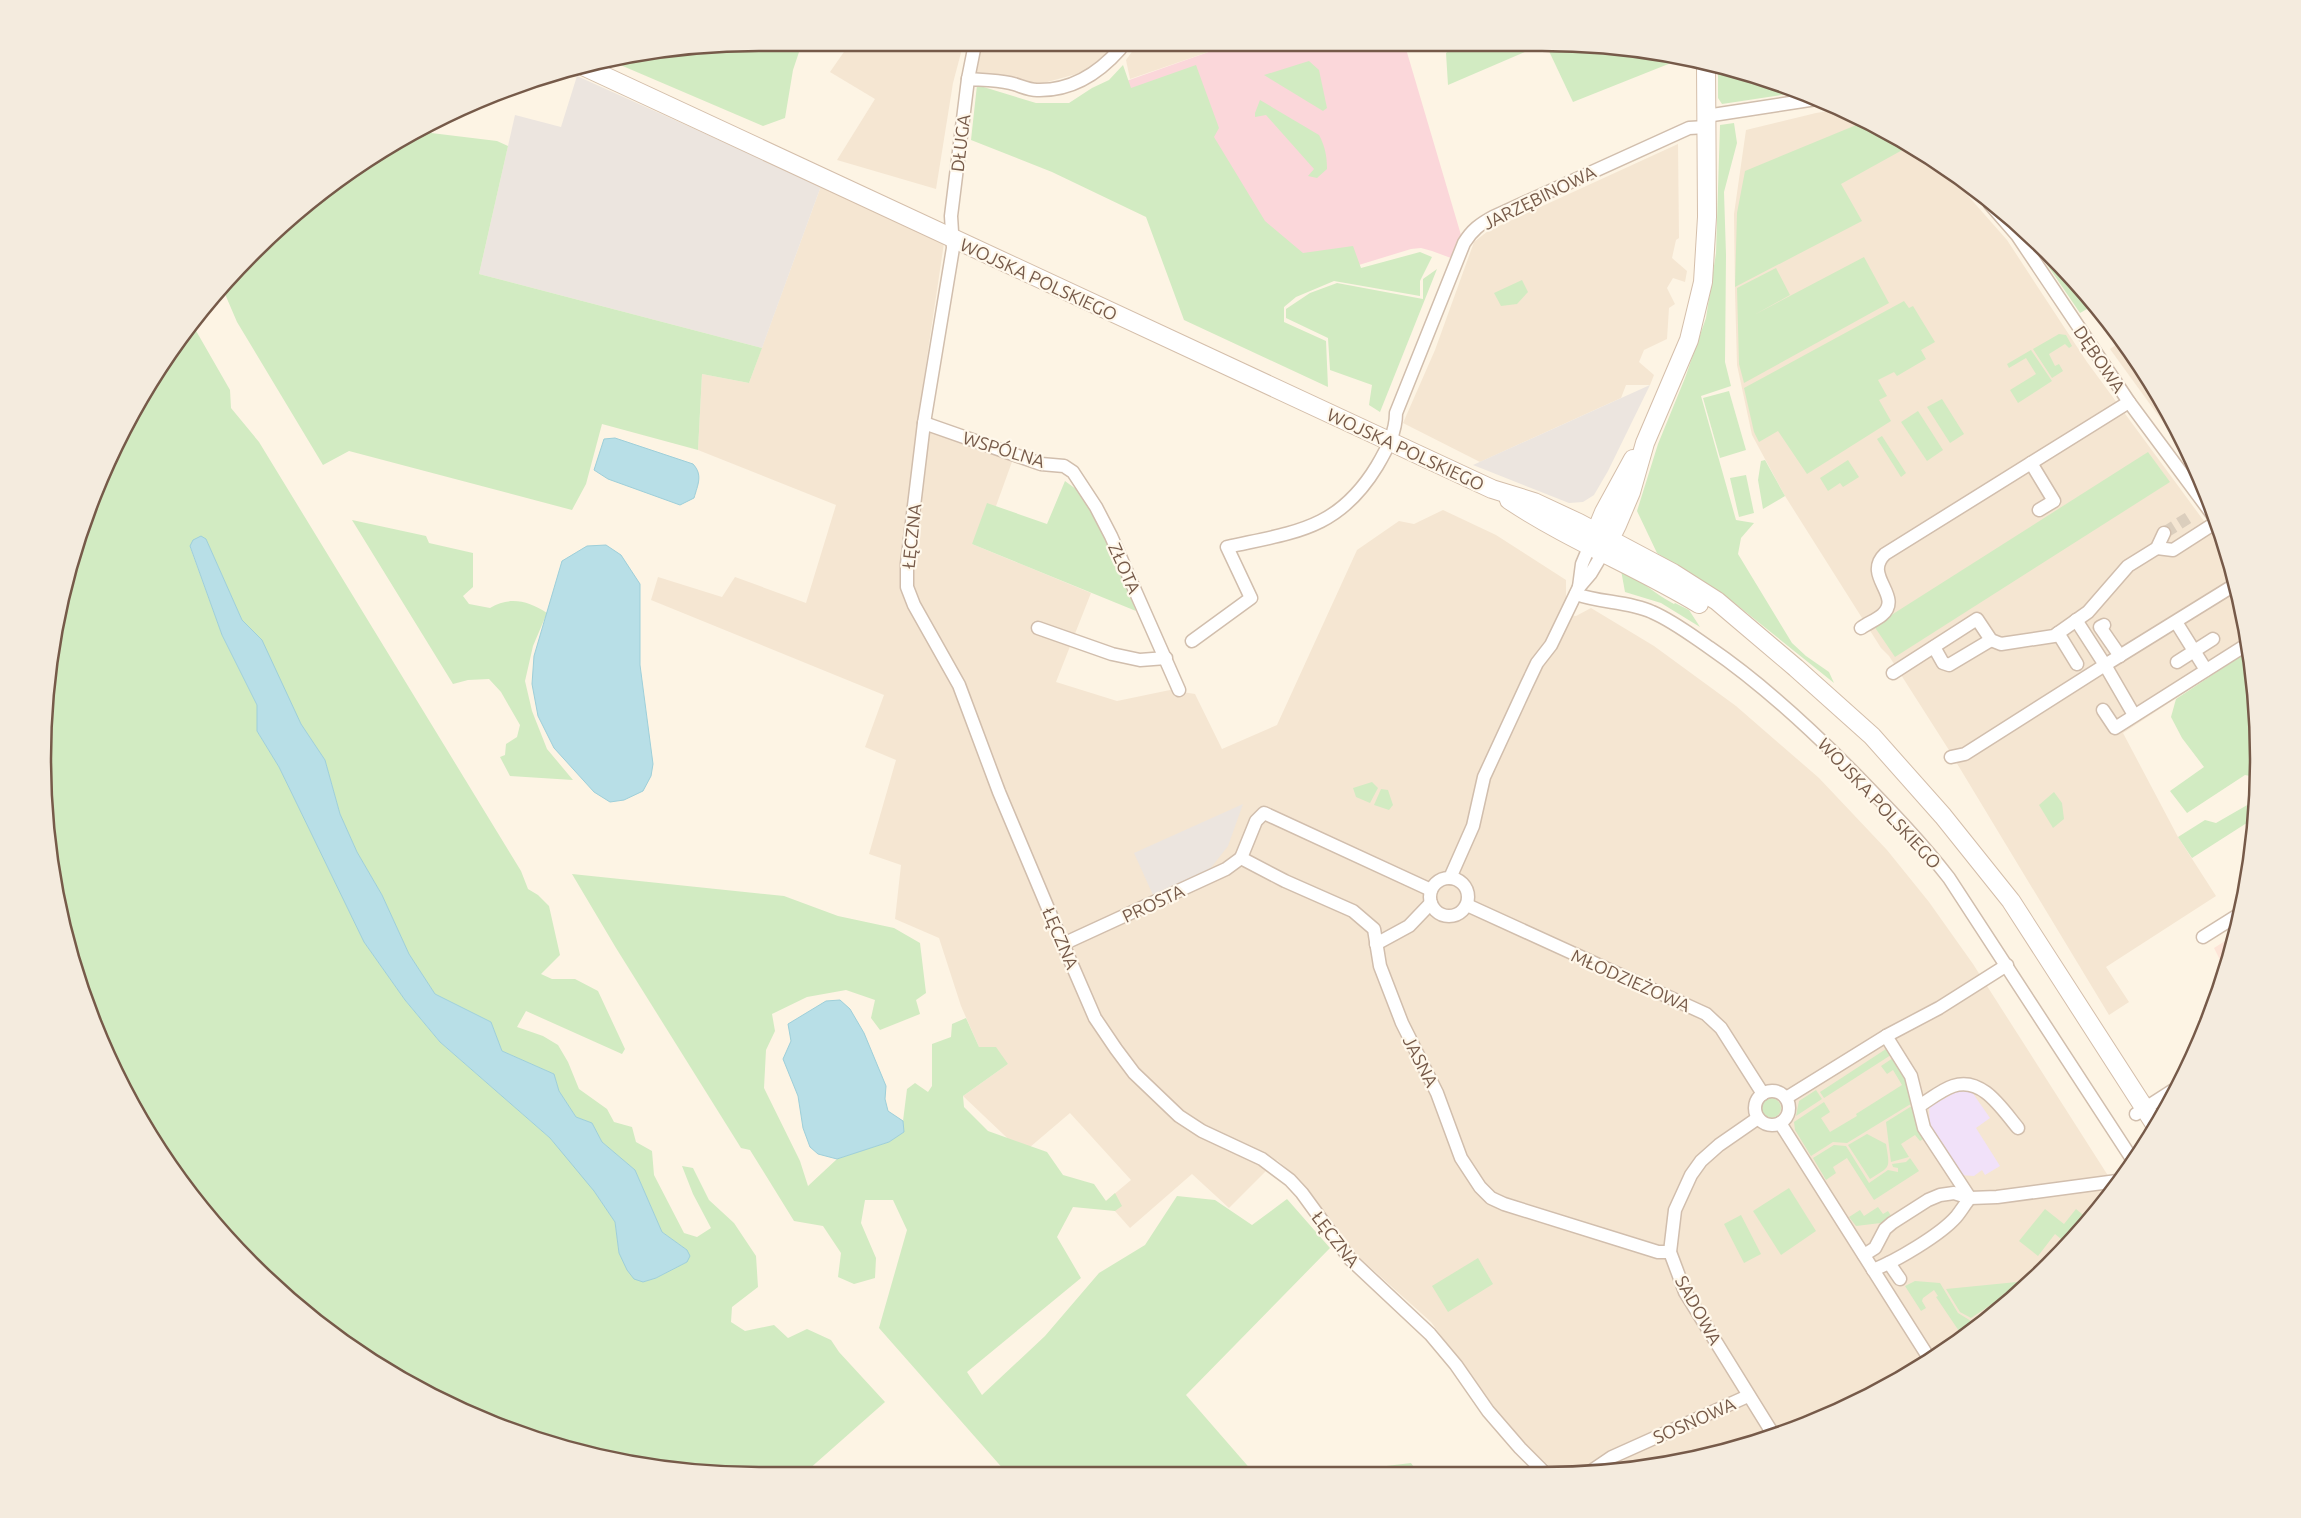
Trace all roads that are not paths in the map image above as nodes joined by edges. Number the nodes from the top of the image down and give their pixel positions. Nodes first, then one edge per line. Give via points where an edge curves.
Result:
1 (974, 51) edge
2 (1118, 51) edge
3 (594, 71) edge
4 (1706, 71) edge
5 (968, 79) junction
6 (1803, 102) edge
7 (1706, 121) junction
8 (951, 238) junction
9 (2030, 248) edge
10 (2129, 402) junction
11 (924, 423) junction
12 (1390, 441) junction
13 (2031, 463) junction
14 (2188, 471) edge
15 (1080, 481) joint
16 (2038, 510) dead end
17 (2210, 526) edge
18 (2164, 533) tunnel mouth
19 (1600, 542) junction
20 (2157, 548) junction
21 (2229, 589) edge
22 (1577, 591) junction
23 (2076, 620) junction
24 (2176, 622) junction
25 (2104, 625) dead end
26 (1038, 628) dead end
27 (1861, 628) dead end
28 (2058, 633) junction
29 (2213, 639) dead end
30 (1991, 640) junction
31 (1192, 641) dead end
32 (1934, 647) junction
33 (2241, 649) edge
34 (2194, 651) junction
35 (2120, 656) junction
36 (1166, 658) junction
37 (2177, 662) dead end
38 (2077, 664) dead end
39 (2106, 665) junction
40 (2206, 670) junction
41 (1893, 673) dead end
42 (1178, 690) dead end
43 (2103, 710) dead end
44 (2134, 714) junction
45 (1951, 757) dead end
46 (1241, 858) junction
47 (1450, 878) junction
48 (1431, 896) junction
49 (1467, 905) junction
50 (2231, 920) edge
51 (2204, 937) dead end
52 (1063, 944) junction
53 (1376, 944) junction
54 (2007, 965) junction
55 (1886, 1036) junction
56 (1763, 1094) junction
57 (2164, 1096) edge
58 (1786, 1098) junction
59 (1918, 1106) junction
60 (2141, 1111) junction
61 (1758, 1118) junction
62 (2150, 1120) edge
63 (1780, 1124) junction
64 (2147, 1126) edge
65 (2018, 1128) dead end
66 (2128, 1154) edge
67 (2109, 1182) edge
68 (1970, 1198) junction
69 (1670, 1252) junction
70 (1864, 1255) junction
71 (1889, 1263) junction
72 (1873, 1270) junction
73 (1900, 1279) dead end
74 (1926, 1353) edge
75 (1748, 1396) junction
76 (1770, 1429) edge
77 (1602, 1464) edge
78 (1539, 1467) edge

1 - 5 street, DŁUGA
2 - 5 street via 1088,78 1068,86 1036,90
3 - 8 main road, WOJSKA POLSKIEGO
4 - 7 main road
5 - 8 street, DŁUGA
6 - 7 street, JARZĘBINOWA
7 - 12 street, JARZĘBINOWA via 1493,217 1470,233 1396,413 1396,427
7 - 19 main road via 1704,282 1689,340 1645,442 1631,492
8 - 11 street, ŁĘCZNA via 951,257
8 - 12 main road, WOJSKA POLSKIEGO
9 - 10 street, DĘBOWA
10 - 13 street
10 - 14 street, DĘBOWA
11 - 15 street, WSPÓLNA via 1041,464 1064,466
11 - 52 street, ŁĘCZNA via 906,564 907,586 914,606 959,685 999,792
12 - 19 main road, WOJSKA POLSKIEGO via 1492,489 1534,502
12 - 31 street, JARZĘBINOWA via 1363,488 1336,513 1300,531 1228,547 1251,598
13 - 16 street via 2054,500
13 - 27 street via 1885,554 1879,560 1877,572 1888,595 1888,606
15 - 36 street, ZŁOTA via 1111,536
17 - 20 street via 2173,550
18 - 20 street
19 - 22 street via 1591,573
19 - 60 main road, WOJSKA POLSKIEGO via 1673,573 1717,601 1872,736 1912,779 2011,901
20 - 23 street via 2128,566 2088,612
21 - 24 street
22 - 47 street via 1551,645 1537,663 1484,777 1473,826
22 - 54 street, WOJSKA POLSKIEGO via 1587,598 1632,605 1654,613 1716,652 1769,693 1836,755 1922,844 1949,878
23 - 28 street
23 - 39 street
24 - 34 street
24 - 35 street
25 - 35 street via 2100,627
26 - 36 street via 1112,654 1140,660
28 - 30 street via 2001,644
28 - 38 street
29 - 34 street
30 - 32 street via 1949,665 1943,663
30 - 32 street via 1977,619
32 - 41 street
33 - 40 street
34 - 37 street
34 - 40 street
35 - 39 street
36 - 42 street, ZŁOTA
39 - 44 street
39 - 45 street via 1965,754
40 - 44 street
43 - 44 street via 2115,728
46 - 48 street via 1256,821 1264,813
46 - 52 street, PROSTA via 1226,869
46 - 53 street, JASNA via 1353,911 1374,929
47 - 48 street via 1436,883
47 - 49 street via 1464,885 1468,892
48 - 49 street via 1435,911 1443,916 1461,912
48 - 53 street via 1409,926
49 - 56 street, MŁODZIEŻOWA via 1706,1014 1721,1028
50 - 51 street
52 - 78 street, ŁĘCZNA via 1095,1018 1134,1073 1179,1116 1202,1131 1262,1159 1290,1180 1350,1259 1430,1334 1488,1411
53 - 69 street, JASNA via 1380,966 1402,1023 1437,1093 1461,1158 1480,1187 1491,1198 1504,1204 1658,1252
54 - 55 street via 1939,1008
54 - 66 street, WOJSKA POLSKIEGO
55 - 58 street
55 - 59 street via 1911,1076
56 - 58 street via 1773,1091
56 - 61 street via 1755,1108
57 - 60 street
58 - 63 street via 1788,1115
59 - 65 street via 1952,1086 1964,1084 1986,1092
59 - 68 street via 1924,1128
60 - 62 main road, WOJSKA POLSKIEGO
60 - 64 main road, WOJSKA POLSKIEGO
61 - 63 street via 1766,1124
61 - 69 street, SADOWA via 1719,1145 1690,1175 1675,1210
63 - 70 street
67 - 68 street
68 - 70 street via 1954,1193 1928,1200 1885,1229 1880,1242
68 - 71 street via 1957,1217 1944,1228
69 - 75 street, SADOWA via 1685,1292
70 - 72 street
71 - 72 street
71 - 73 street
72 - 74 street
75 - 76 street, SADOWA
75 - 77 street, SOSNOWA

